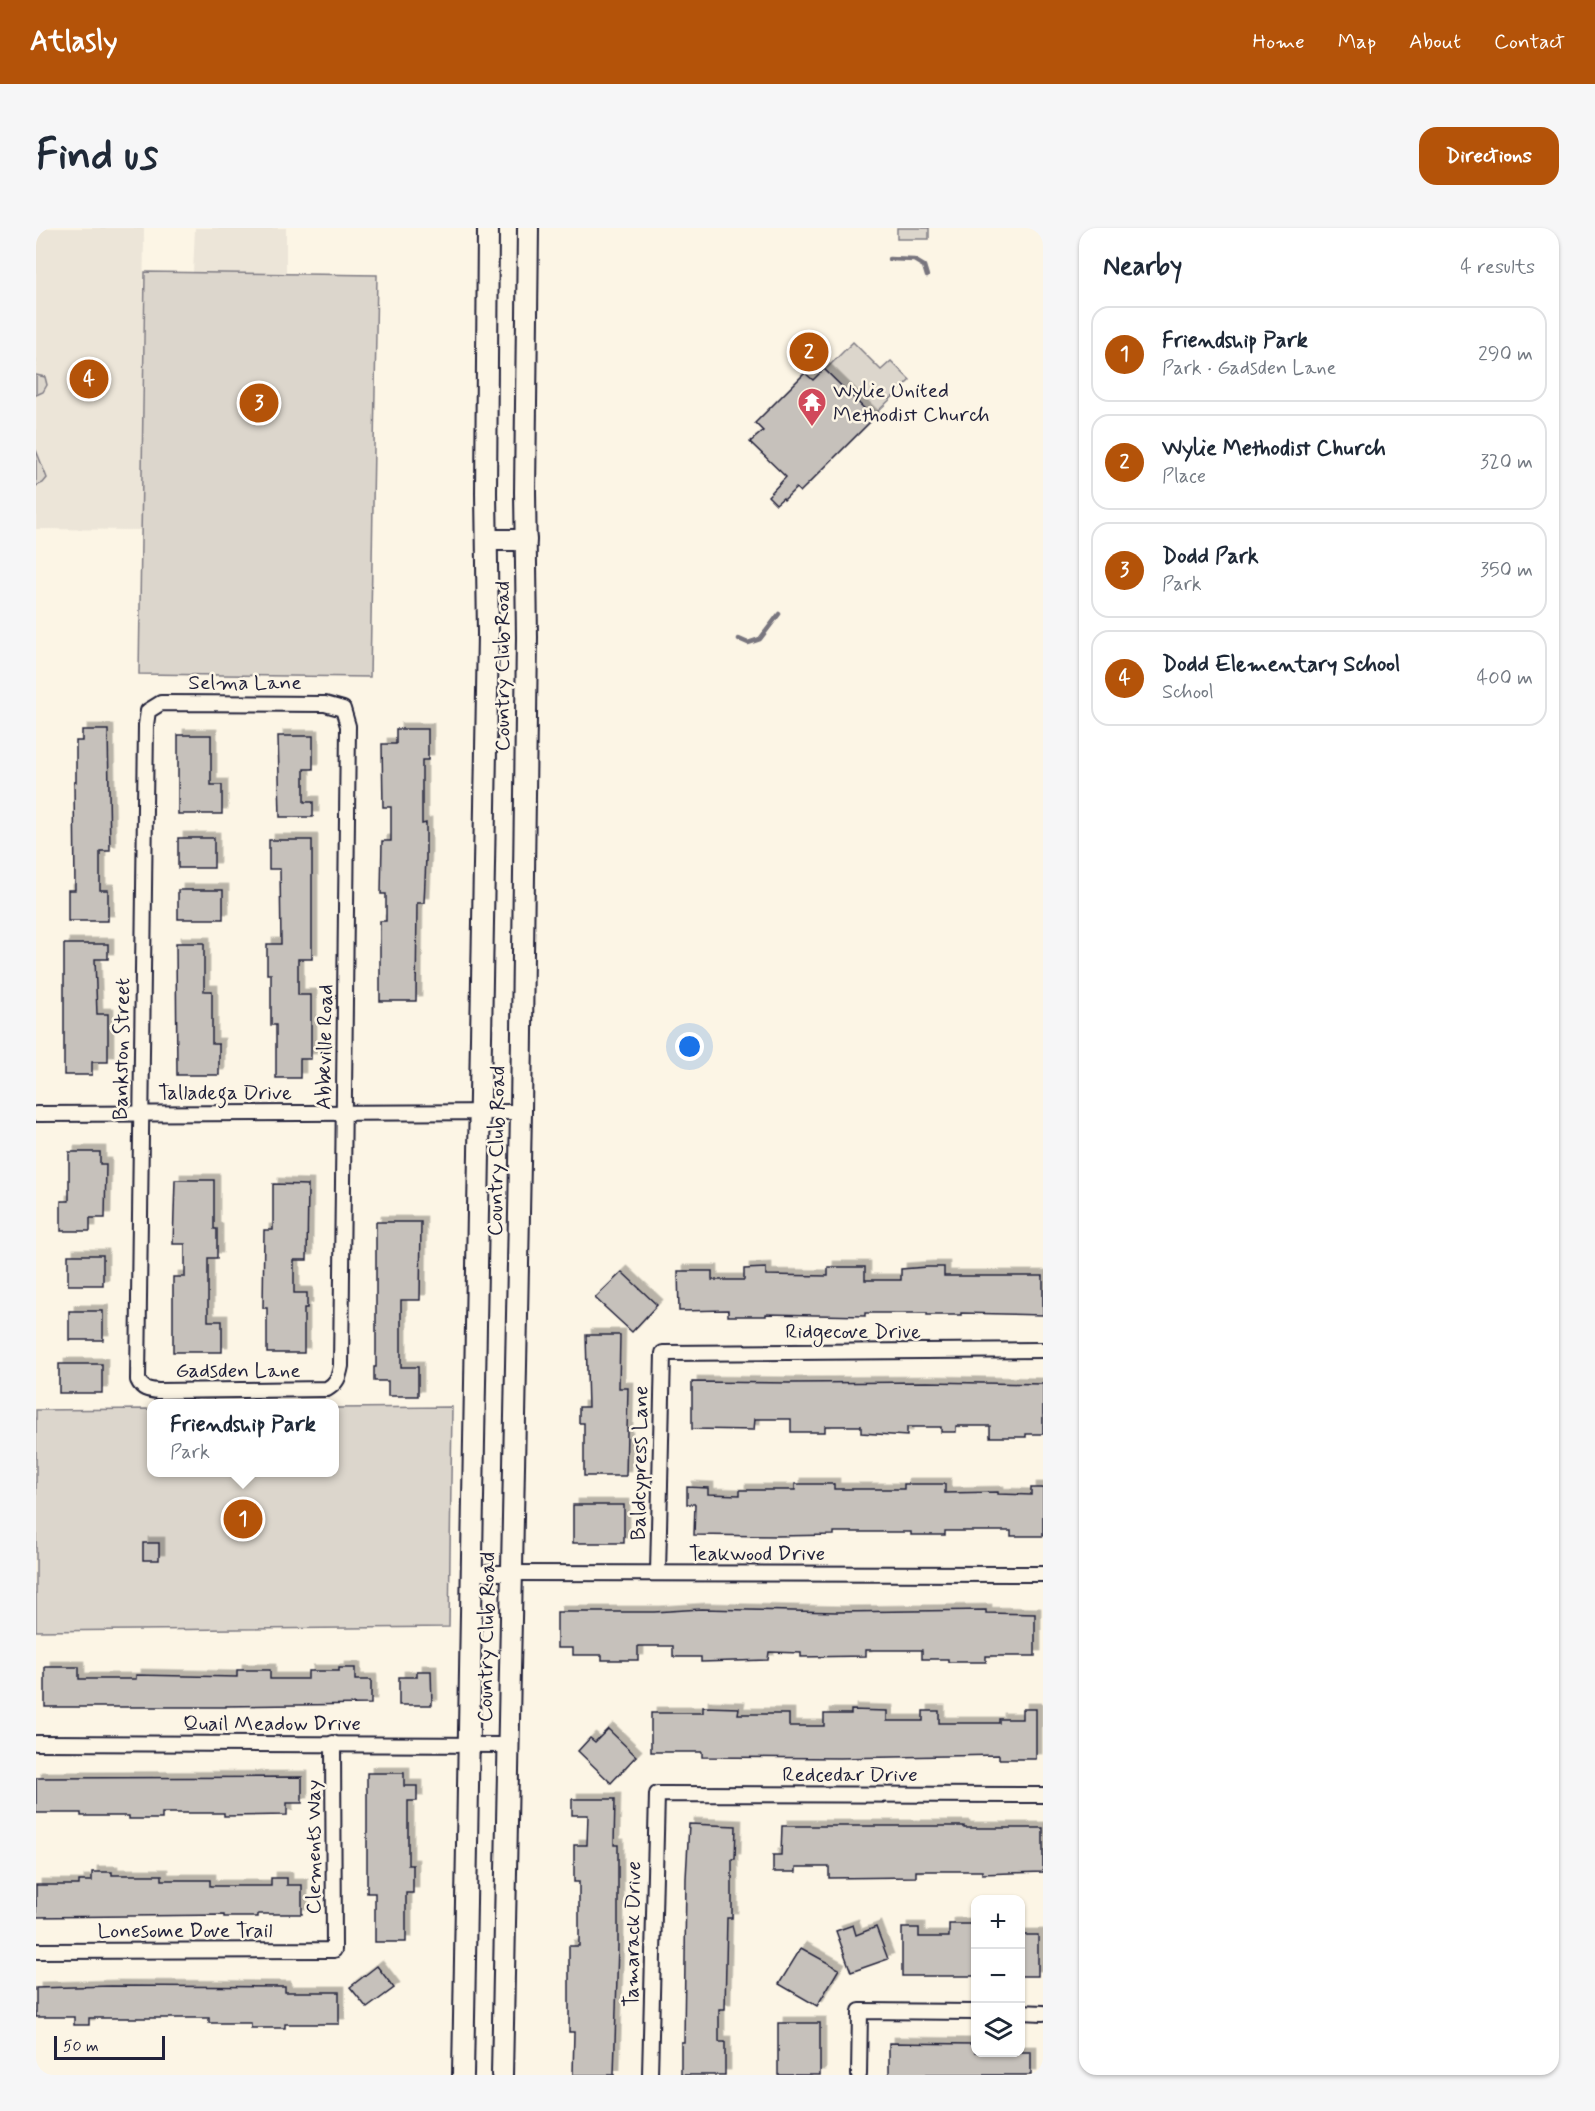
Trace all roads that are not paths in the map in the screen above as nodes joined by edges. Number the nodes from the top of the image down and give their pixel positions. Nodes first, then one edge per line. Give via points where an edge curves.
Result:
1 (488, 228) edge
2 (528, 228) edge
3 (487, 540) junction
4 (526, 540) junction
5 (344, 709) joint
6 (148, 711) joint
7 (521, 1112) junction
8 (142, 1113) junction
9 (344, 1113) junction
10 (480, 1113) junction
11 (36, 1114) edge
12 (1043, 1350) edge
13 (663, 1353) joint
14 (335, 1384) joint
15 (141, 1386) joint
16 (471, 1573) junction
17 (511, 1574) junction
18 (658, 1574) junction
19 (1043, 1575) edge
20 (36, 1743) edge
21 (333, 1743) junction
22 (470, 1744) junction
23 (508, 1745) junction
24 (657, 1794) joint
25 (1043, 1795) edge
26 (334, 1950) joint
27 (36, 1952) edge
28 (971, 2012) edge
29 (1025, 2012) edge
30 (1043, 2013) edge
31 (463, 2075) edge
32 (502, 2075) edge
33 (650, 2075) edge
34 (859, 2075) edge

1 - 3 main road, Country Club Road
2 - 4 main road, Country Club Road
3 - 4 main road
3 - 10 main road, Country Club Road
4 - 7 main road, Country Club Road
5 - 6 street, Selma Lane via 325,704 161,703
5 - 9 street, Abbeville Road via 348,726
6 - 8 street, Bankston Street
7 - 10 street, Talladega Drive
7 - 17 main road, Country Club Road
8 - 9 street, Talladega Drive
8 - 11 street, Talladega Drive
8 - 15 street, Bankston Street via 137,1372
9 - 10 street, Talladega Drive
9 - 14 street, Abbeville Road via 341,1366
10 - 16 main road, Country Club Road
12 - 13 street, Ridgecove Drive
13 - 18 street, Baldcypress Lane
14 - 15 street, Gadsden Lane via 317,1390 158,1391
16 - 17 street, Teakwood Drive
16 - 22 main road, Country Club Road
17 - 18 street, Teakwood Drive
17 - 23 main road, Country Club Road
18 - 19 street, Teakwood Drive
20 - 21 street, Quail Meadow Drive
21 - 22 street, Quail Meadow Drive
21 - 26 street, Clements Way
22 - 23 street, Quail Meadow Drive
22 - 31 main road, Country Club Road
23 - 32 main road, Country Club Road
24 - 25 street, Redcedar Drive
24 - 33 street, Tamarack Drive
26 - 27 street, Lonesome Dove Trail
28 - 34 street via 860,2011
29 - 30 street

